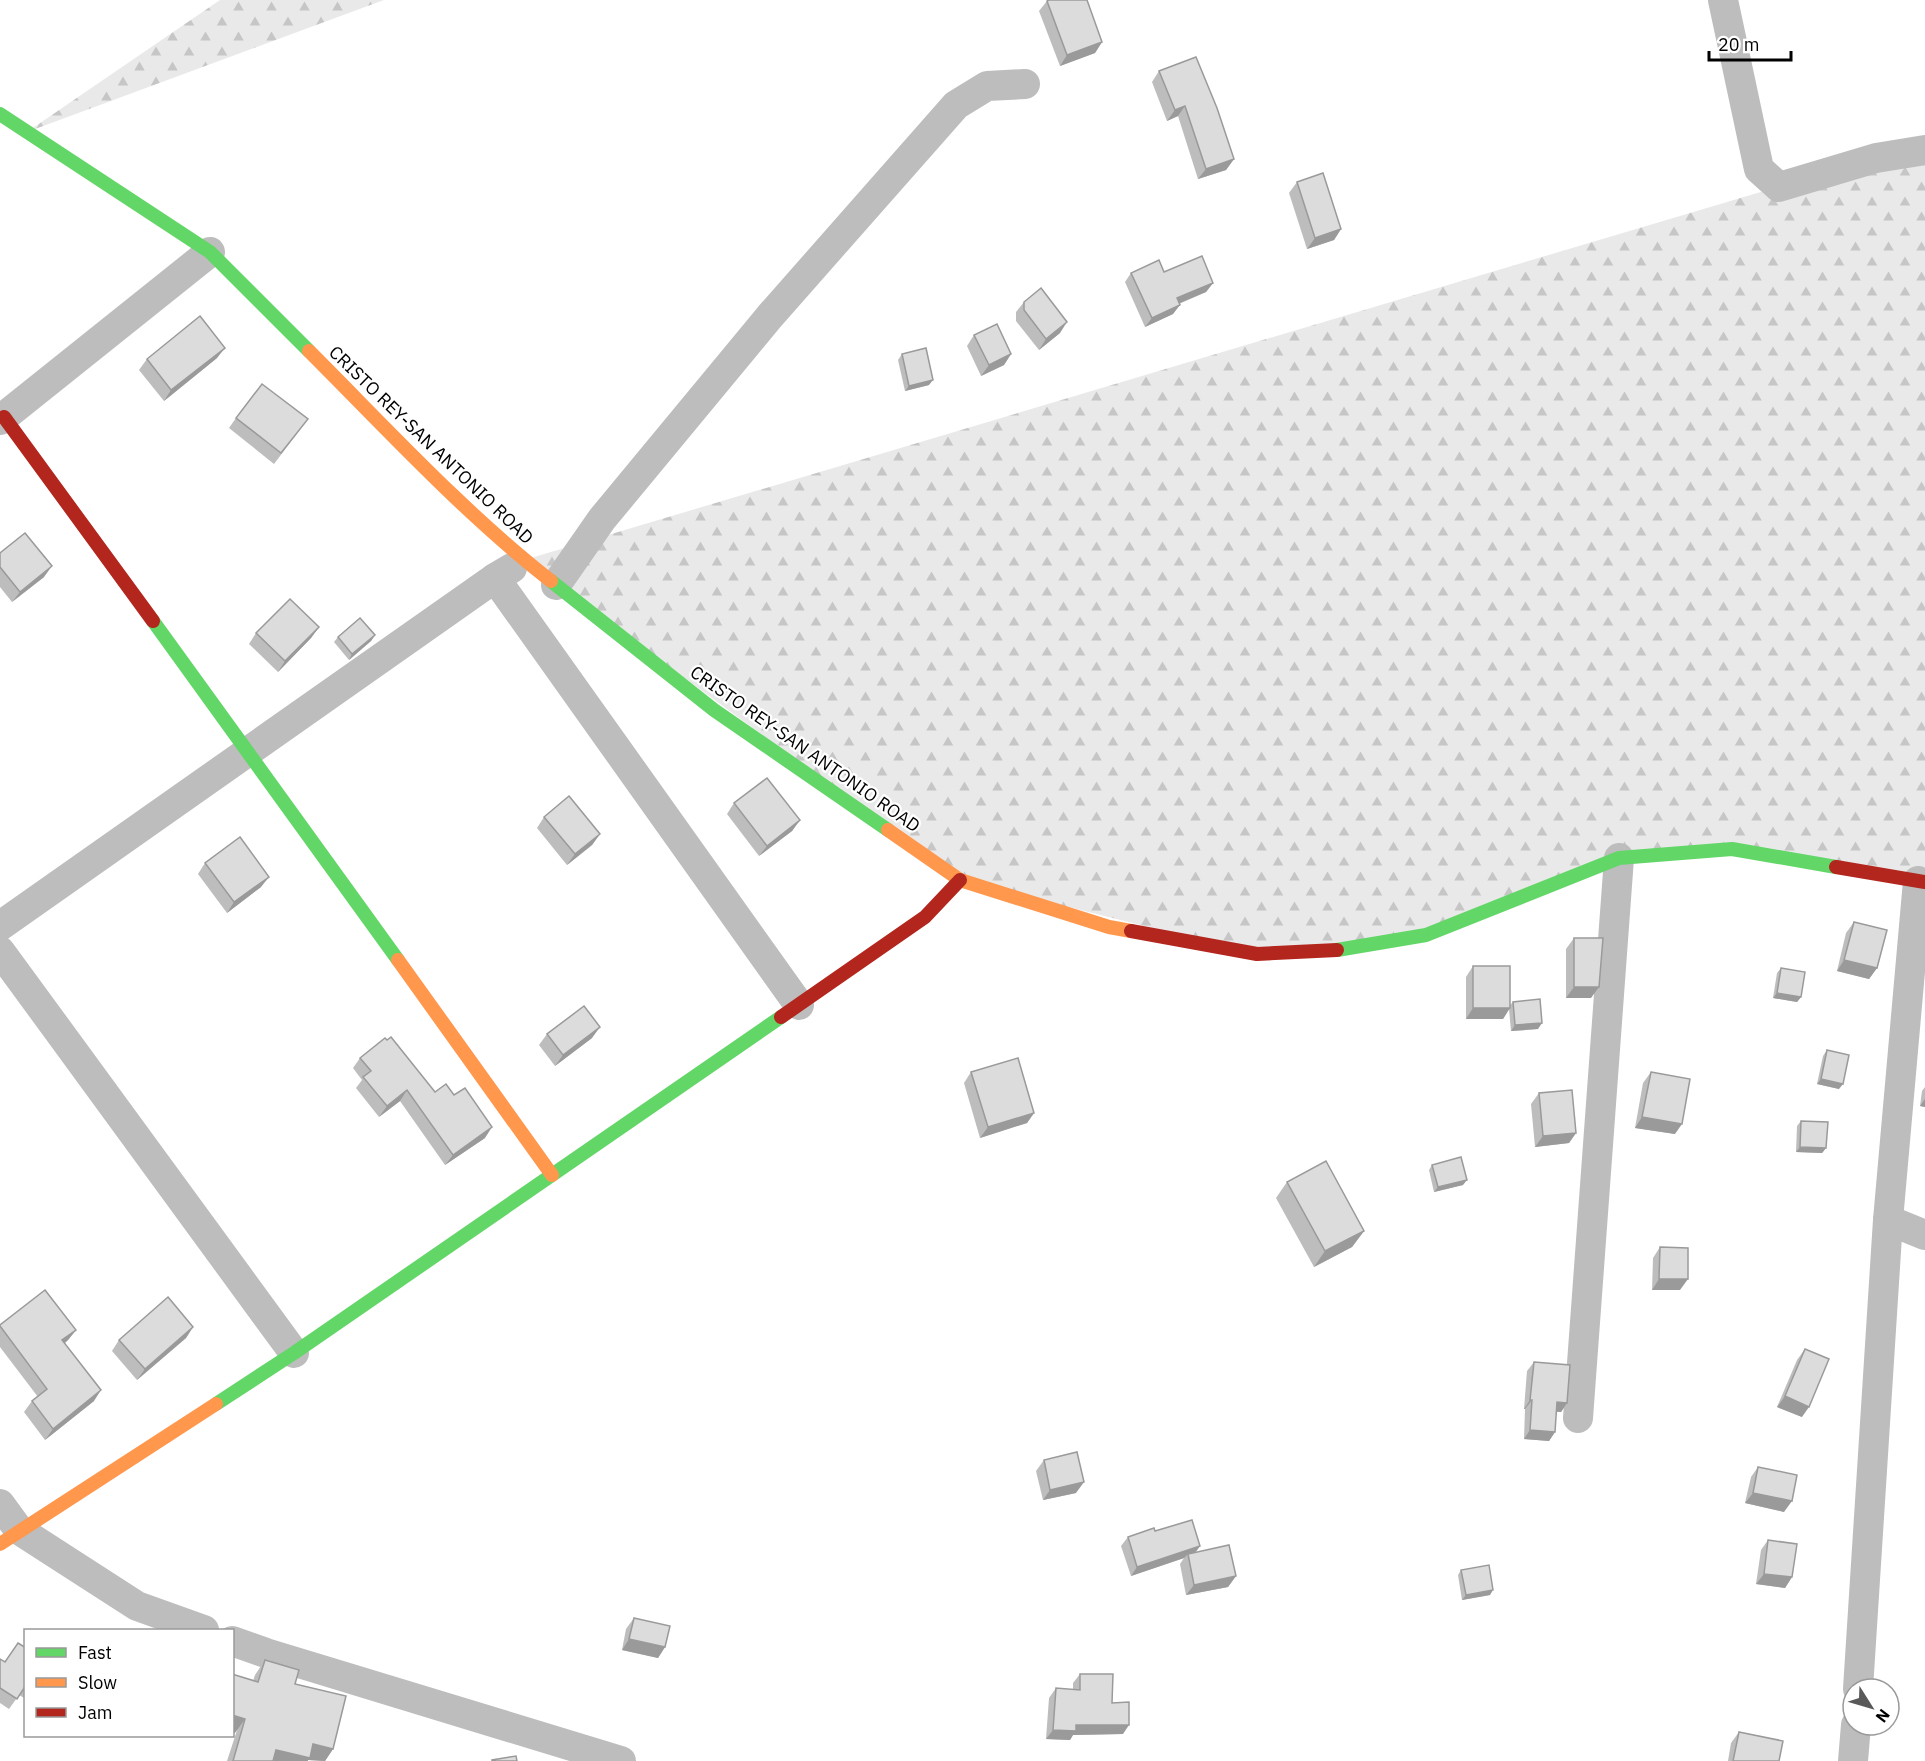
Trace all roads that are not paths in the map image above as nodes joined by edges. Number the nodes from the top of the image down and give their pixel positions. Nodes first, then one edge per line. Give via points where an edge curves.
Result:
1 (1723, 0) edge
2 (1025, 84) dead end
3 (0, 114) edge
4 (1925, 150) edge
5 (210, 252) junction
6 (2, 418) edge
7 (524, 560) junction
8 (495, 578) junction
9 (556, 585) junction
10 (249, 751) junction
11 (1619, 858) junction
12 (960, 880) junction
13 (1921, 881) edge
14 (0, 926) edge
15 (0, 951) edge
16 (799, 1005) junction
17 (552, 1175) junction
18 (1888, 1220) junction
19 (1925, 1235) edge
20 (294, 1353) junction
21 (1578, 1418) dead end
22 (0, 1504) edge
23 (9, 1537) edge
24 (201, 1629) edge
25 (234, 1642) edge
26 (1859, 1677) edge
27 (1855, 1737) edge
28 (621, 1761) edge
29 (1853, 1761) edge

1 - 4 street via 1759,169 1779,187 1876,158
2 - 9 street via 987,87 956,105 740,353 602,519
3 - 5 main road, CRISTO REY-SAN ANTONIO ROAD
5 - 6 street
5 - 7 main road, CRISTO REY-SAN ANTONIO ROAD via 470,512
6 - 10 main road
7 - 8 street
7 - 9 main road, CRISTO REY-SAN ANTONIO ROAD
8 - 10 street
8 - 16 street
9 - 12 main road, CRISTO REY-SAN ANTONIO ROAD via 714,710
10 - 14 street
10 - 17 main road
11 - 12 main road, CRISTO REY-SAN ANTONIO ROAD via 1426,934 1346,950 1257,954 1109,927
11 - 13 main road, CRISTO REY-SAN ANTONIO ROAD via 1731,849
11 - 21 street
12 - 16 main road via 925,917
13 - 18 street
15 - 20 street
16 - 17 main road
17 - 20 main road
18 - 19 street
18 - 26 street
20 - 23 main road
22 - 23 street
23 - 24 street via 137,1606
25 - 28 street
27 - 29 street

